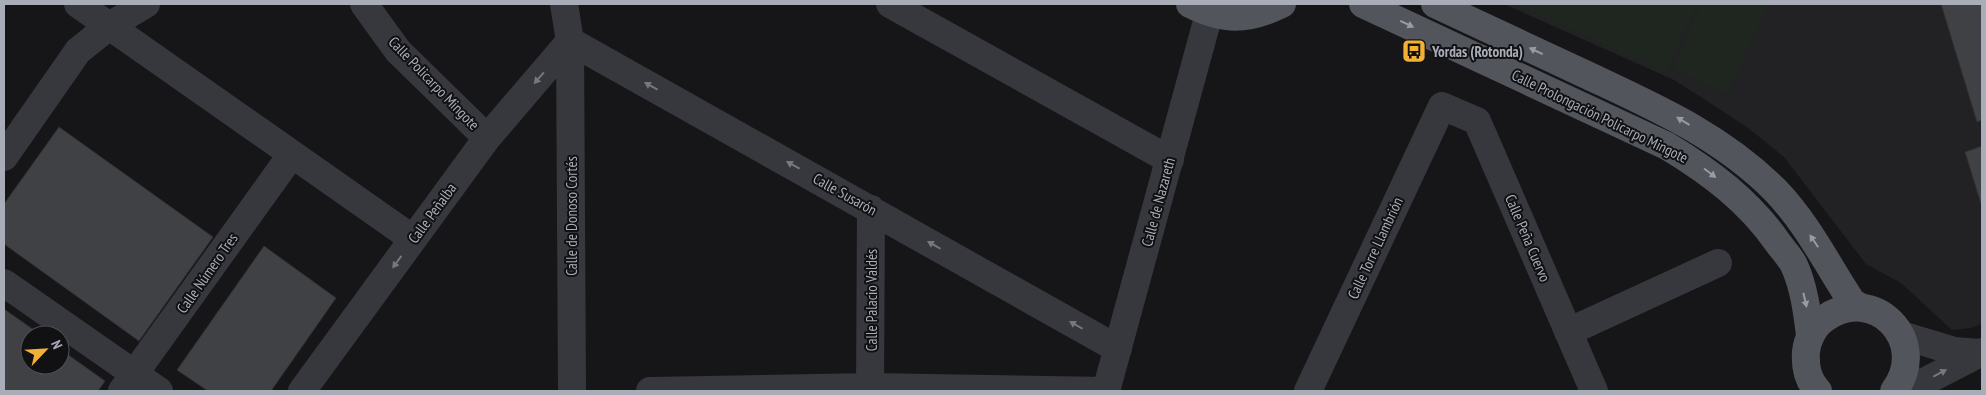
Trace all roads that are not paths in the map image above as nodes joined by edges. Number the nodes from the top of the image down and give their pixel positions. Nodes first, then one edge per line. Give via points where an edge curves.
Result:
1 (78, 4) edge
2 (146, 4) edge
3 (364, 4) edge
4 (564, 4) edge
5 (890, 4) edge
6 (1282, 4) edge
7 (1363, 4) edge
8 (1435, 4) edge
9 (1200, 9) edge
10 (109, 26) junction
11 (570, 41) junction
12 (1442, 106) joint
13 (487, 138) junction
14 (292, 154) junction
15 (4, 157) edge
16 (1170, 160) junction
17 (871, 209) junction
18 (413, 240) junction
19 (1718, 264) dead end
20 (4, 283) edge
21 (1862, 308) junction
22 (1568, 332) junction
23 (1810, 335) junction
24 (1901, 335) junction
25 (1118, 349) junction
26 (1981, 352) edge
27 (129, 383) edge
28 (1809, 386) edge
29 (870, 389) edge
30 (159, 391) edge
31 (302, 391) edge
32 (572, 391) edge
33 (650, 391) edge
34 (1106, 391) edge
35 (1308, 391) edge
36 (1594, 391) edge
37 (1894, 391) edge
38 (1900, 391) edge

1 - 10 street
2 - 10 street
3 - 13 street, Calle Policarpo Mingote via 398,50
4 - 11 street, Calle de Donoso Cortés
5 - 16 street
6 - 9 main road via 1262,13 1236,18
7 -> 23 main road, Calle Prolongación Policarpo Mingote via 1667,146 1700,165 1753,211 1793,264 1805,299
21 -> 8 main road, Calle Prolongación Policarpo Mingote via 1852,302 1799,218 1775,191 1717,141 1674,116
9 - 16 street, Calle de Nazareth
10 - 14 street
10 - 15 street via 78,51
11 -> 13 street, Calle Peñalba
17 -> 11 street, Calle Susarón
11 - 32 street, Calle de Donoso Cortés
12 - 22 street, Calle Peña Cuervo via 1477,121
12 - 35 street, Calle Torre Llambrión
13 - 18 street, Calle Peñalba
14 - 18 street
14 - 27 street, Calle Número Tres
16 - 25 street, Calle de Nazareth
25 -> 17 street, Calle Susarón
17 - 29 street, Calle Palacio Valdés
18 -> 31 street, Calle Peñalba
19 - 22 street
20 - 27 street
21 - 23 main road via 1846,308 1832,313 1819,322
21 - 24 main road via 1878,312
22 - 36 street, Calle Peña Cuervo
23 - 28 main road via 1805,362
24 - 26 street via 1954,351
24 - 37 main road via 1906,350 1906,366
25 - 34 street, Calle de Nazareth
38 -> 26 street
27 - 30 street
29 - 33 street
29 - 34 street

